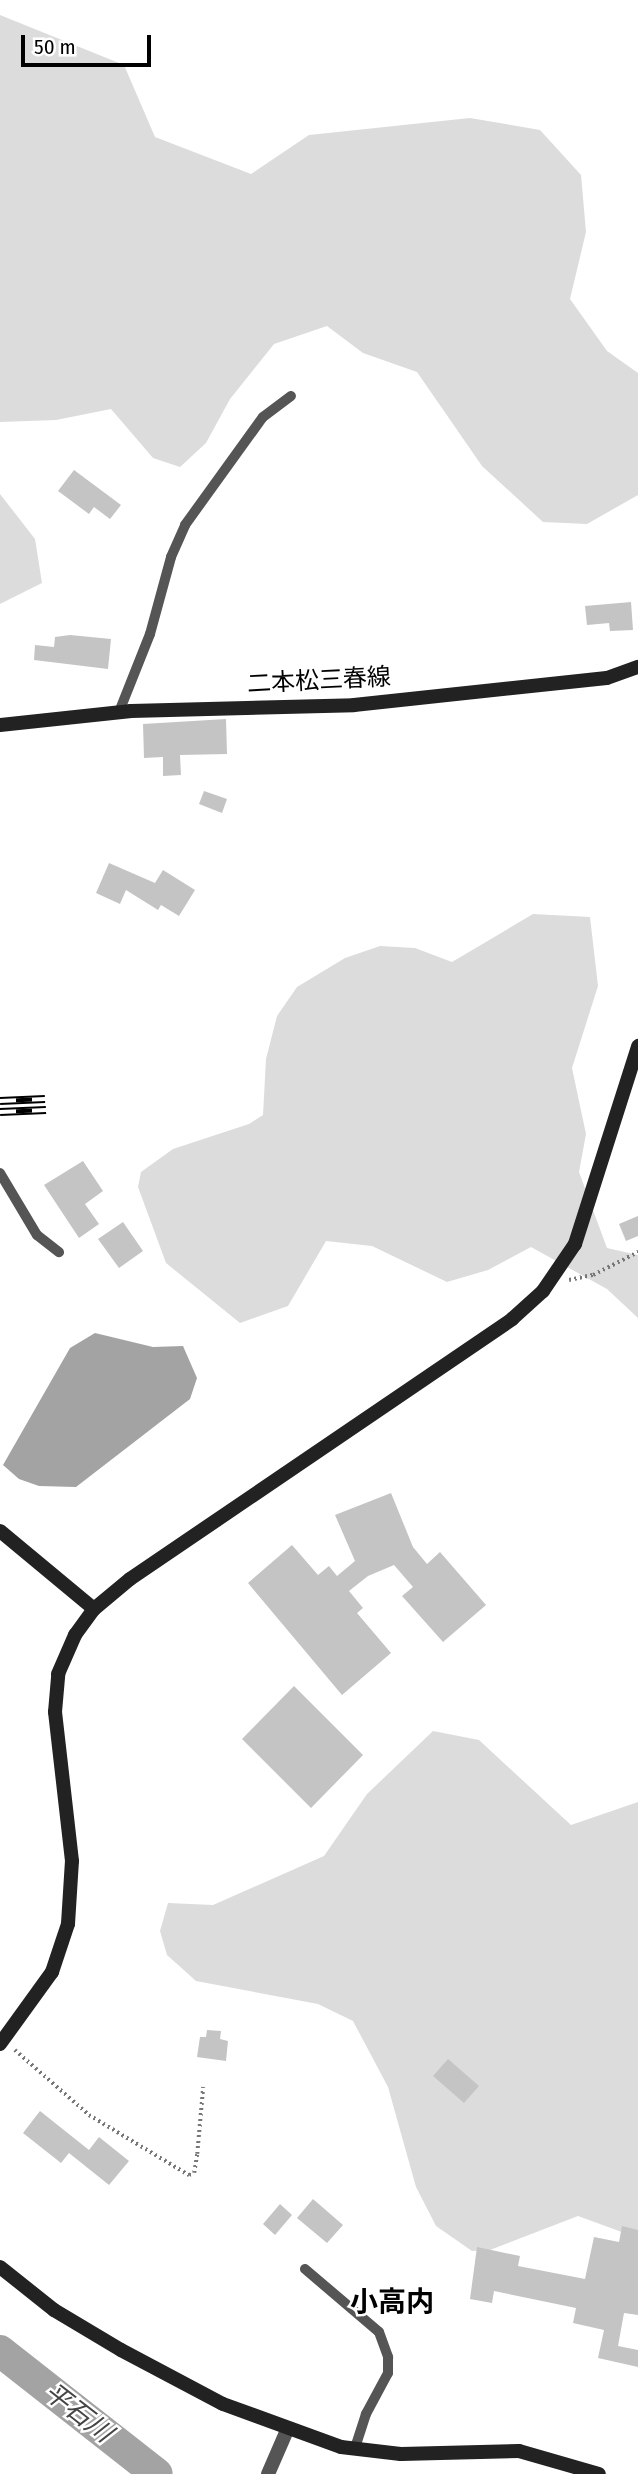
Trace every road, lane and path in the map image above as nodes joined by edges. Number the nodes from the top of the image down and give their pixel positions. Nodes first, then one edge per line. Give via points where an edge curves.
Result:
1 (291, 397) dead end
2 (638, 667) edge
3 (119, 712) junction
4 (0, 725) edge
5 (638, 1046) edge
6 (0, 1172) edge
7 (59, 1252) dead end
8 (638, 1252) edge
9 (555, 1277) junction
10 (0, 1531) edge
11 (94, 1609) junction
12 (2, 2041) edge
13 (203, 2087) dead end
14 (0, 2267) edge
15 (305, 2269) dead end
16 (288, 2428) junction
17 (355, 2448) junction
18 (268, 2474) edge
19 (599, 2474) edge

1 - 3 lane via 263,416 185,525
2 - 3 street, 二本松三春線 via 607,678 354,705
3 - 4 street, 二本松三春線
5 - 9 street via 575,1244
6 - 7 lane via 37,1235
8 - 9 path via 593,1275 570,1280
9 - 11 street via 512,1319 130,1579
10 - 11 street
11 - 12 street via 65,1653 56,1690 72,1861 68,1924 52,1972
12 - 13 path via 89,2115 189,2175 194,2173
14 - 16 street via 54,2311 121,2350 223,2404
15 - 17 lane via 379,2332 388,2357 388,2374 366,2414
16 - 17 street
16 - 18 street
17 - 19 street via 401,2454 519,2451

